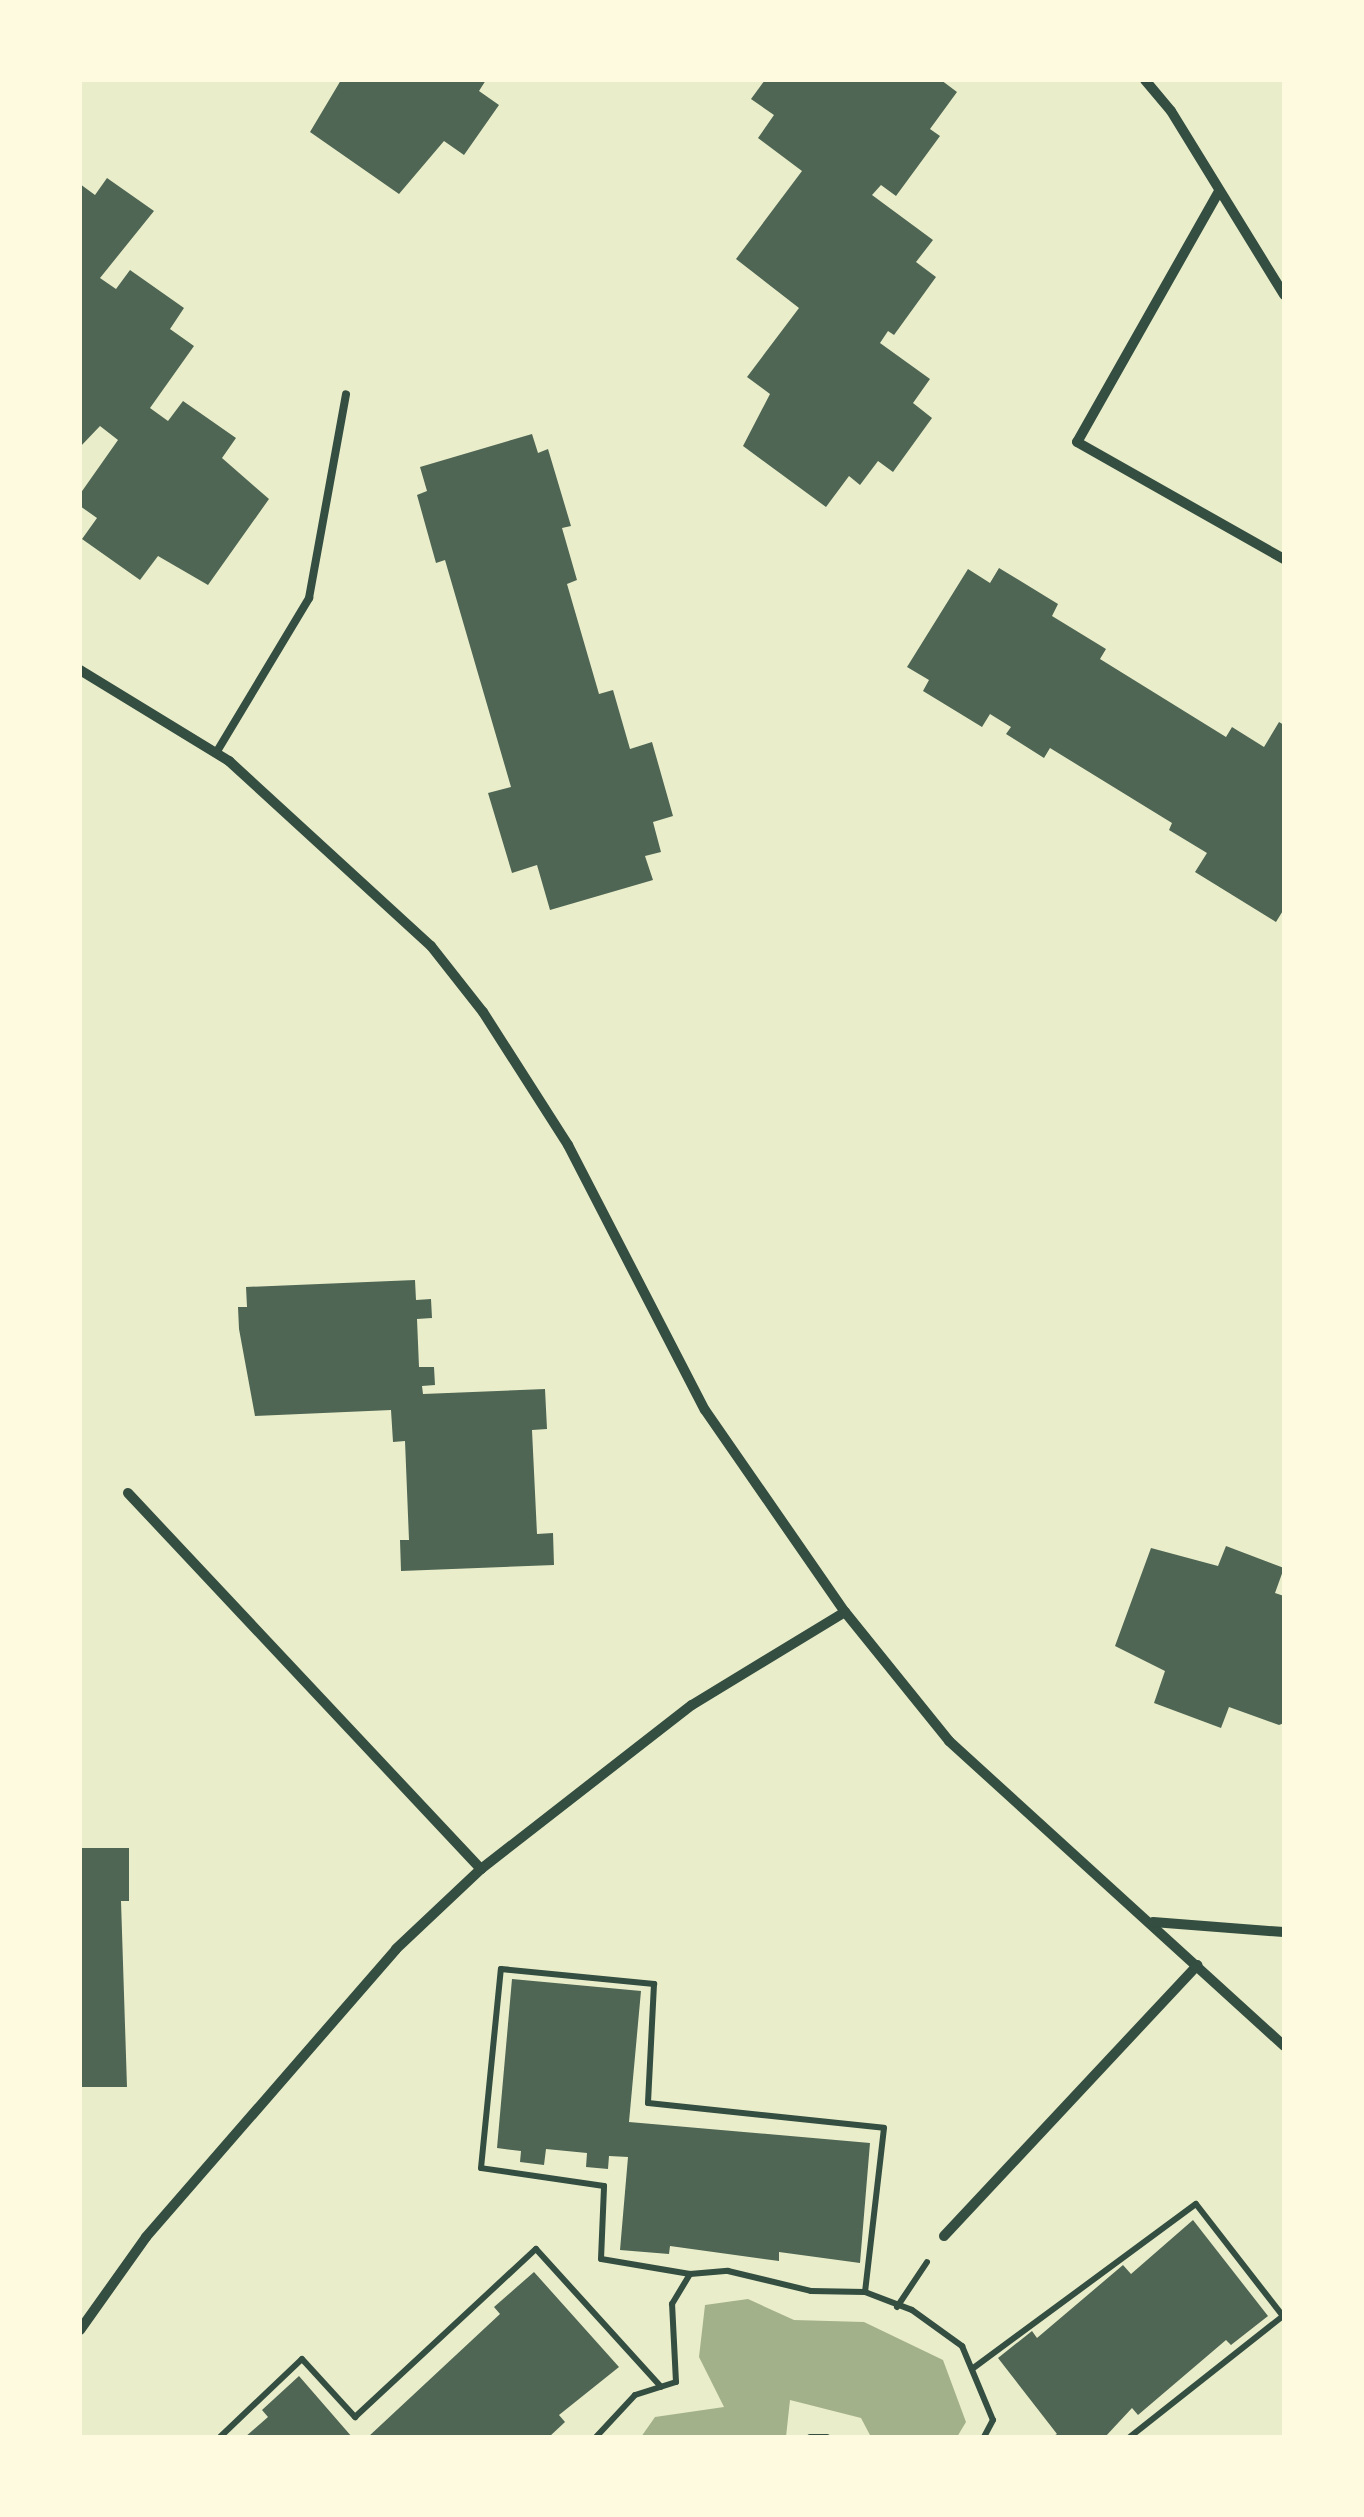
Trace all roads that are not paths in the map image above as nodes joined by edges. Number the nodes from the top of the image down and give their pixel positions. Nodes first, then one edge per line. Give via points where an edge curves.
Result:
1 (1146, 80) edge
2 (1218, 193) junction
3 (1284, 294) edge
4 (346, 394) dead end
5 (1284, 558) edge
6 (80, 670) edge
7 (216, 753) junction
8 (128, 1493) dead end
9 (845, 1612) junction
10 (481, 1869) junction
11 (1152, 1922) junction
12 (1284, 1932) edge
13 (1198, 1966) junction
14 (1284, 2046) edge
15 (944, 2236) road end
16 (80, 2330) edge

1 - 2 street via 1172,111
2 - 3 street
2 - 5 street via 1077,442
4 - 7 lane via 309,598
6 - 7 street
7 - 9 street via 431,946 483,1012 568,1145 705,1410
8 - 10 street
9 - 10 street via 692,1706
9 - 11 street via 949,1742
10 - 16 street via 383,1964 146,2238
11 - 12 street
11 - 13 street
13 - 14 street
13 - 15 street

